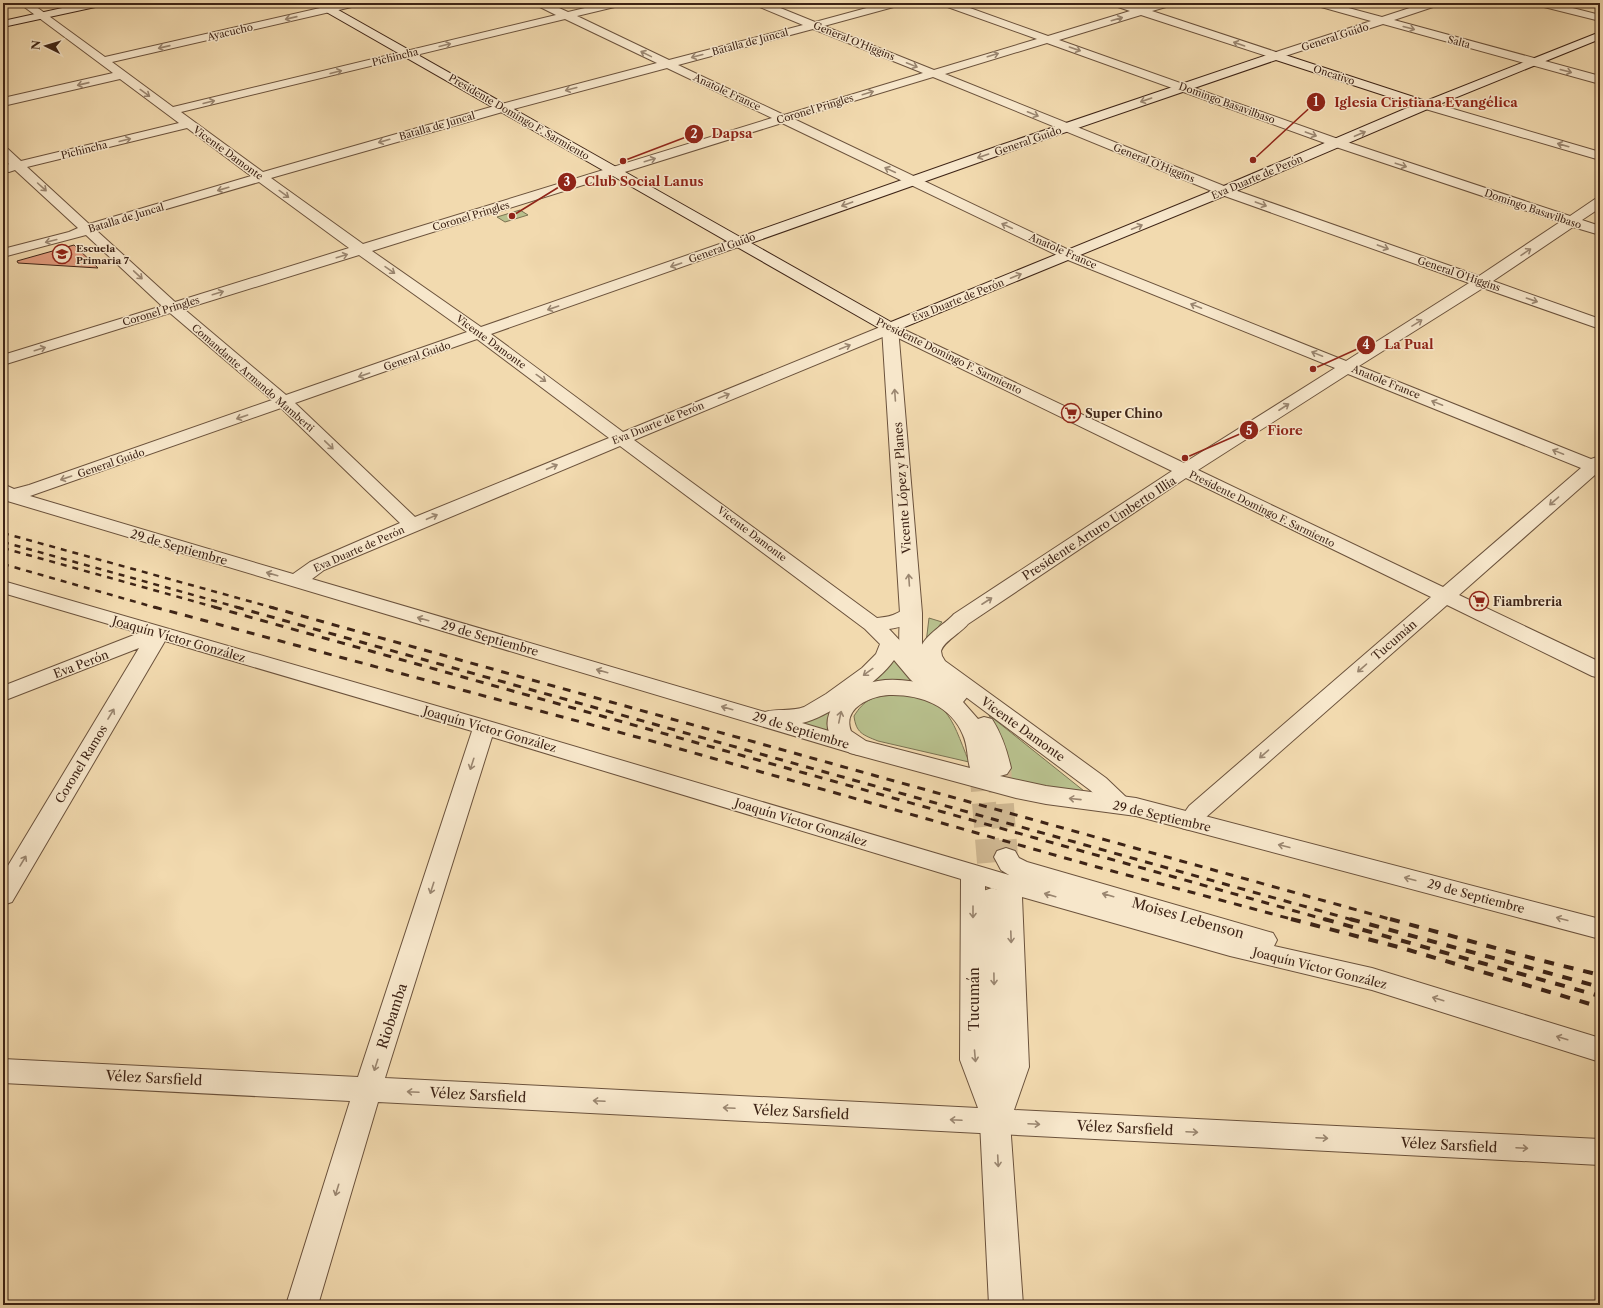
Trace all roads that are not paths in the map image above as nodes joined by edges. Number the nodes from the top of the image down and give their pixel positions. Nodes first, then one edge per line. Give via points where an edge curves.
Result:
1 (24, 3) edge
2 (82, 3) edge
3 (100, 3) edge
4 (318, 3) edge
5 (356, 3) edge
6 (540, 3) edge
7 (619, 3) edge
8 (759, 3) edge
9 (897, 3) edge
10 (946, 3) edge
11 (1116, 3) edge
12 (1169, 3) edge
13 (1318, 3) edge
14 (1435, 3) edge
15 (1540, 3) edge
16 (329, 9) junction
17 (1142, 11) junction
18 (40, 14) junction
19 (566, 15) junction
20 (1600, 18) edge
21 (3, 20) edge
22 (1383, 21) junction
23 (3, 24) edge
24 (814, 25) junction
25 (1600, 35) edge
26 (1047, 39) junction
27 (408, 54) junction
28 (1276, 56) junction
29 (103, 61) junction
30 (1531, 62) junction
31 (666, 64) junction
32 (933, 73) junction
33 (120, 75) junction
34 (1600, 80) edge
35 (1182, 87) junction
36 (3, 102) edge
37 (1426, 105) junction
38 (502, 108) junction
39 (171, 111) junction
40 (782, 119) junction
41 (189, 124) junction
42 (1067, 127) junction
43 (1337, 143) junction
44 (3, 152) edge
45 (1600, 156) edge
46 (19, 166) junction
47 (3, 170) edge
48 (613, 172) junction
49 (260, 177) junction
50 (913, 181) junction
51 (1224, 191) junction
52 (1600, 202) edge
53 (1570, 221) junction
54 (88, 229) junction
55 (1600, 232) edge
56 (739, 242) junction
57 (362, 250) junction
58 (3, 253) edge
59 (1068, 255) junction
60 (1481, 282) junction
61 (172, 307) junction
62 (1600, 324) edge
63 (890, 328) junction
64 (480, 334) junction
65 (3, 360) edge
66 (1348, 366) junction
67 (285, 402) junction
68 (622, 438) junction
69 (1598, 466) edge
70 (1184, 471) junction
71 (7, 493) edge
72 (412, 525) junction
73 (296, 581) junction
74 (3, 587) edge
75 (1444, 597) junction
76 (911, 613) junction
77 (872, 624) junction
78 (159, 633) junction
79 (910, 648) junction
80 (1600, 672) edge
81 (3, 694) edge
82 (943, 698) junction
83 (755, 716) junction
84 (484, 727) junction
85 (858, 747) junction
86 (1119, 804) junction
87 (1190, 822) junction
88 (1006, 857) tunnel mouth
89 (973, 873) junction
90 (1001, 891) junction
91 (3, 895) edge
92 (1600, 929) edge
93 (1372, 979) junction
94 (1600, 1050) edge
95 (3, 1071) edge
96 (368, 1089) junction
97 (995, 1122) junction
98 (1600, 1152) edge
99 (302, 1305) edge
100 (1006, 1305) edge

1 - 18 street, Vicente Damonte
2 - 18 main road
3 - 18 main road
4 - 16 main road, Presidente Domingo F. Sarmiento
5 - 16 street, Ayacucho
6 - 19 street, Anatole France
7 - 19 street, Pichincha
8 - 24 street, General O'Higgins
9 - 24 street, Batalla de Juncal
10 - 26 street, Domingo Basavilbaso
11 - 17 street, Oncativo
12 - 17 street, Coronel Pringles
13 - 22 street, Salta
14 - 22 street, General Guido
15 - 20 street
16 - 27 main road, Presidente Domingo F. Sarmiento
16 -> 29 street, Ayacucho
26 -> 17 street, Coronel Pringles
28 -> 17 street, Oncativo
18 - 21 main road
18 - 23 main road
18 - 29 street, Vicente Damonte
27 -> 19 street, Pichincha
31 -> 19 street, Anatole France
22 - 28 street, General Guido
22 -> 30 street, Salta
24 -> 31 street, Batalla de Juncal
24 -> 32 street, General O'Higgins
25 - 30 main road, Eva Duarte de Perón
32 -> 26 street, Coronel Pringles
26 -> 35 street, Domingo Basavilbaso
27 - 38 main road, Presidente Domingo F. Sarmiento
39 -> 27 street, Pichincha
28 - 35 main road, General Guido
28 - 37 main road, Oncativo
29 - 33 street, Vicente Damonte
30 -> 34 street, Salta
30 - 37 main road, Eva Duarte de Perón
31 -> 38 street, Batalla de Juncal
31 - 40 street, Anatole France
40 -> 32 street, Coronel Pringles
32 -> 42 street, General O'Higgins
33 -> 36 street
33 -> 39 street, Vicente Damonte
35 -> 42 main road, General Guido
35 -> 43 street, Domingo Basavilbaso
43 -> 37 main road, Eva Duarte de Perón
45 -> 37 street, Oncativo
38 - 48 main road, Presidente Domingo F. Sarmiento
38 -> 49 street, Batalla de Juncal
39 - 41 street, Vicente Damonte
48 -> 40 street, Coronel Pringles
50 -> 40 street, Anatole France
46 -> 41 street, Pichincha
41 - 49 street, Vicente Damonte
42 -> 50 main road, General Guido
42 - 51 street, General O'Higgins
43 - 51 main road, Eva Duarte de Perón
43 -> 53 street, Domingo Basavilbaso
44 - 46 street, Comandante Armando Mamberti
46 - 47 street, Pichincha
46 -> 54 street, Comandante Armando Mamberti
48 - 56 main road, Presidente Domingo F. Sarmiento
48 - 57 street, Coronel Pringles
49 -> 54 street, Batalla de Juncal
49 -> 57 street, Vicente Damonte
50 -> 56 main road, General Guido
59 -> 50 street, Anatole France
59 -> 51 main road, Eva Duarte de Perón
51 -> 60 street, General O'Higgins
52 - 53 street, Presidente Arturo Umberto Illia
53 - 55 street, Domingo Basavilbaso
60 -> 53 street, Presidente Arturo Umberto Illia
54 -> 58 street, Batalla de Juncal
54 -> 61 street, Comandante Armando Mamberti
56 - 63 main road, Presidente Domingo F. Sarmiento
56 -> 64 street, General Guido
61 -> 57 street, Coronel Pringles
57 -> 64 street, Vicente Damonte
63 -> 59 main road, Eva Duarte de Perón
66 -> 59 street, Anatole France
60 -> 62 street, General O'Higgins
66 -> 60 street, Presidente Arturo Umberto Illia
65 -> 61 street, Coronel Pringles
61 - 67 street, Comandante Armando Mamberti
68 -> 63 street, Eva Duarte de Perón
63 - 70 street, Presidente Domingo F. Sarmiento
76 -> 63 main road, Vicente López y Planes
64 -> 67 street, General Guido
64 -> 68 street, Vicente Damonte
69 -> 66 street, Anatole France
70 -> 66 street, Presidente Arturo Umberto Illia
67 -> 71 street, General Guido via 35,489
67 -> 72 street, Comandante Armando Mamberti
72 -> 68 street, Eva Duarte de Perón
68 - 77 street, Vicente Damonte
69 -> 75 street, Tucumán
70 - 75 street, Presidente Domingo F. Sarmiento
79 -> 70 street, Presidente Arturo Umberto Illia via 943,625 961,619
73 -> 71 street, 29 de Septiembre
72 - 73 street, Eva Duarte de Perón via 317,566
83 -> 73 street, 29 de Septiembre
74 - 78 street, Joaquín Víctor González
75 - 80 street, Presidente Domingo F. Sarmiento
75 -> 87 street, Tucumán via 1197,812
76 - 77 street via 905,619 896,622
76 - 79 main road, Vicente López y Planes
77 - 79 street, Vicente Damonte
78 - 81 street, Eva Perón
78 - 84 street, Joaquín Víctor González
91 -> 78 street, Coronel Ramos
79 - 82 street, Vicente Damonte via 918,674
79 - 82 main road via 914,660 919,665 975,711 989,733 996,753 990,767 980,752 972,728 955,706
79 -> 83 street, Presidente Arturo Umberto Illia via 888,652 879,664 820,708 795,716
79 - 86 street, Vicente Damonte via 932,660 1098,784
85 -> 82 main road via 841,734 838,721 842,709 861,693 882,687 898,687 927,691
83 - 85 street, 29 de Septiembre
84 - 89 street, Joaquín Víctor González
84 -> 96 street, Riobamba
86 -> 85 main road, 29 de Septiembre via 1070,799 1016,789
86 - 87 main road, 29 de Septiembre
92 -> 87 main road, 29 de Septiembre
93 -> 88 street, Moises Lebenson via 1288,947 1019,869 1010,864
89 - 90 street, Joaquín Víctor González
89 -> 97 street, Tucumán via 974,1060
93 -> 90 street, Joaquín Víctor González
90 -> 97 main road
94 -> 93 street, Joaquín Víctor González
95 - 96 street, Vélez Sarsfield
97 -> 96 street, Vélez Sarsfield
96 -> 99 street, Riobamba
97 -> 98 street, Vélez Sarsfield
97 -> 100 main road, Tucumán

